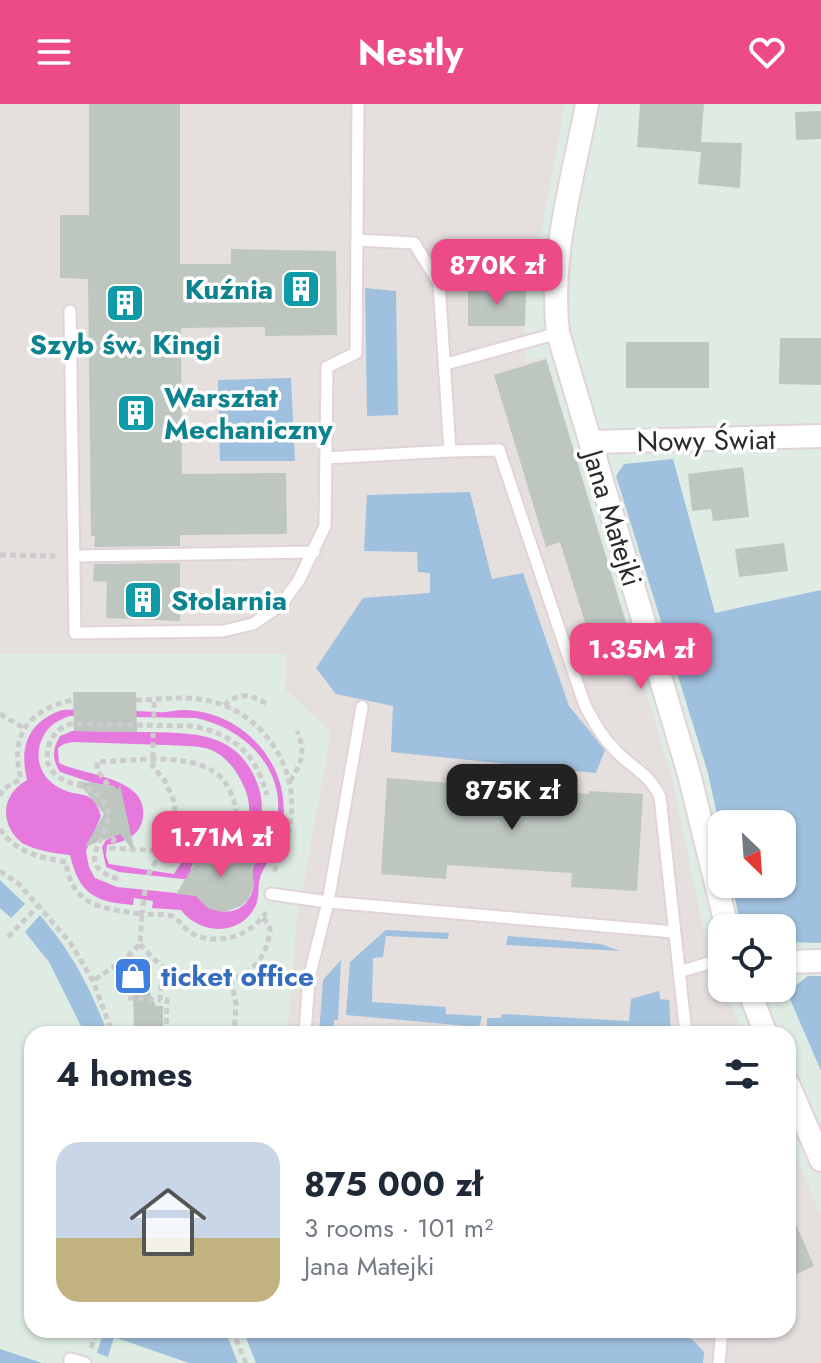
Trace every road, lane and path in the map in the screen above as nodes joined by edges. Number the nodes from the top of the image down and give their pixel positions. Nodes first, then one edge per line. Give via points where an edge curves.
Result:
1 (358, 104) edge
2 (587, 104) edge
3 (357, 240) junction
4 (70, 311) dead end
5 (558, 333) junction
6 (446, 364) junction
7 (821, 436) edge
8 (591, 442) junction
9 (450, 451) junction
10 (326, 458) junction
11 (314, 552) junction
12 (0, 555) edge
13 (75, 556) junction
14 (73, 700) dead end
15 (136, 700) dead end
16 (154, 700) junction
17 (268, 704) dead end
18 (224, 705) junction
19 (362, 707) dead end
20 (0, 714) edge
21 (154, 715) dead end
22 (24, 728) junction
23 (297, 731) dead end
24 (153, 733) dead end
25 (153, 761) junction
26 (290, 782) junction
27 (108, 785) dead end
28 (267, 795) dead end
29 (0, 796) edge
30 (0, 829) edge
31 (115, 836) dead end
32 (163, 851) junction
33 (0, 871) edge
34 (149, 873) dead end
35 (118, 879) dead end
36 (145, 890) dead end
37 (271, 894) junction
38 (328, 902) junction
39 (37, 907) junction
40 (142, 914) junction
41 (724, 914) edge
42 (263, 917) junction
43 (674, 932) junction
44 (8, 937) dead end
45 (140, 944) junction
46 (821, 961) edge
47 (796, 962) edge
48 (708, 963) edge
49 (163, 966) junction
50 (679, 972) junction
51 (231, 980) junction
52 (93, 981) junction
53 (128, 998) dead end
54 (160, 1000) junction
55 (753, 1002) edge
56 (110, 1026) edge
57 (164, 1026) edge
58 (235, 1026) edge
59 (306, 1026) edge
60 (685, 1026) edge
61 (763, 1026) edge
62 (796, 1102) edge
63 (821, 1160) edge
64 (235, 1338) edge
65 (721, 1338) edge
66 (70, 1363) edge
67 (85, 1363) edge
68 (246, 1363) edge
69 (719, 1363) edge

1 - 3 lane
2 - 5 street, Jana Matejki via 557,261
3 - 6 lane via 414,243 439,283
3 - 10 lane via 356,353 327,367
4 - 13 lane
5 - 6 lane
5 - 8 street, Jana Matejki
6 - 9 lane
7 - 8 street, Nowy Świat
8 - 41 street, Jana Matejki via 689,774
9 - 10 lane
9 - 43 lane via 499,450 584,703 598,731 645,773 660,797
10 - 11 lane via 325,526
11 - 13 lane
11 - 13 lane via 281,605 253,624 190,633 75,633
12 - 13 path
14 - 22 path via 49,707
15 - 16 path
16 - 18 path via 197,699
16 - 21 path
17 - 18 path via 250,695 235,696
18 - 26 path via 256,725 286,763
19 - 38 lane
20 - 22 path
22 - 29 path via 17,745 21,779
23 - 26 path via 304,747
24 - 25 path
25 - 27 path via 97,762
25 - 32 path via 175,804 174,828
25 - 32 path via 207,765 226,782 237,822 234,834 216,832 181,844 177,852
26 - 37 path via 292,815
28 - 35 path via 248,753 213,731 194,726 63,726 50,740 47,761 59,780 96,792 105,802 109,815 96,844 96,864
30 - 40 path via 29,855 66,862 71,883 98,908
31 - 32 path via 111,848
32 - 34 path
33 - 39 path
36 - 40 path
37 - 38 lane
37 - 42 path
38 - 43 lane
38 - 59 lane via 309,978
39 - 44 path
39 - 52 path via 70,942
40 - 42 path via 173,916 191,933 208,939 229,939
40 - 45 path
42 - 51 path via 270,928 264,957
43 - 50 lane
45 - 49 path
45 - 52 path
46 - 47 street
48 - 50 lane
49 - 51 path via 194,981
49 - 54 path
50 - 60 lane
51 - 58 path
52 - 56 path
53 - 54 path
54 - 57 path via 167,1000
55 - 61 street
62 - 63 street
64 - 68 path
65 - 69 lane
66 - 67 lane

